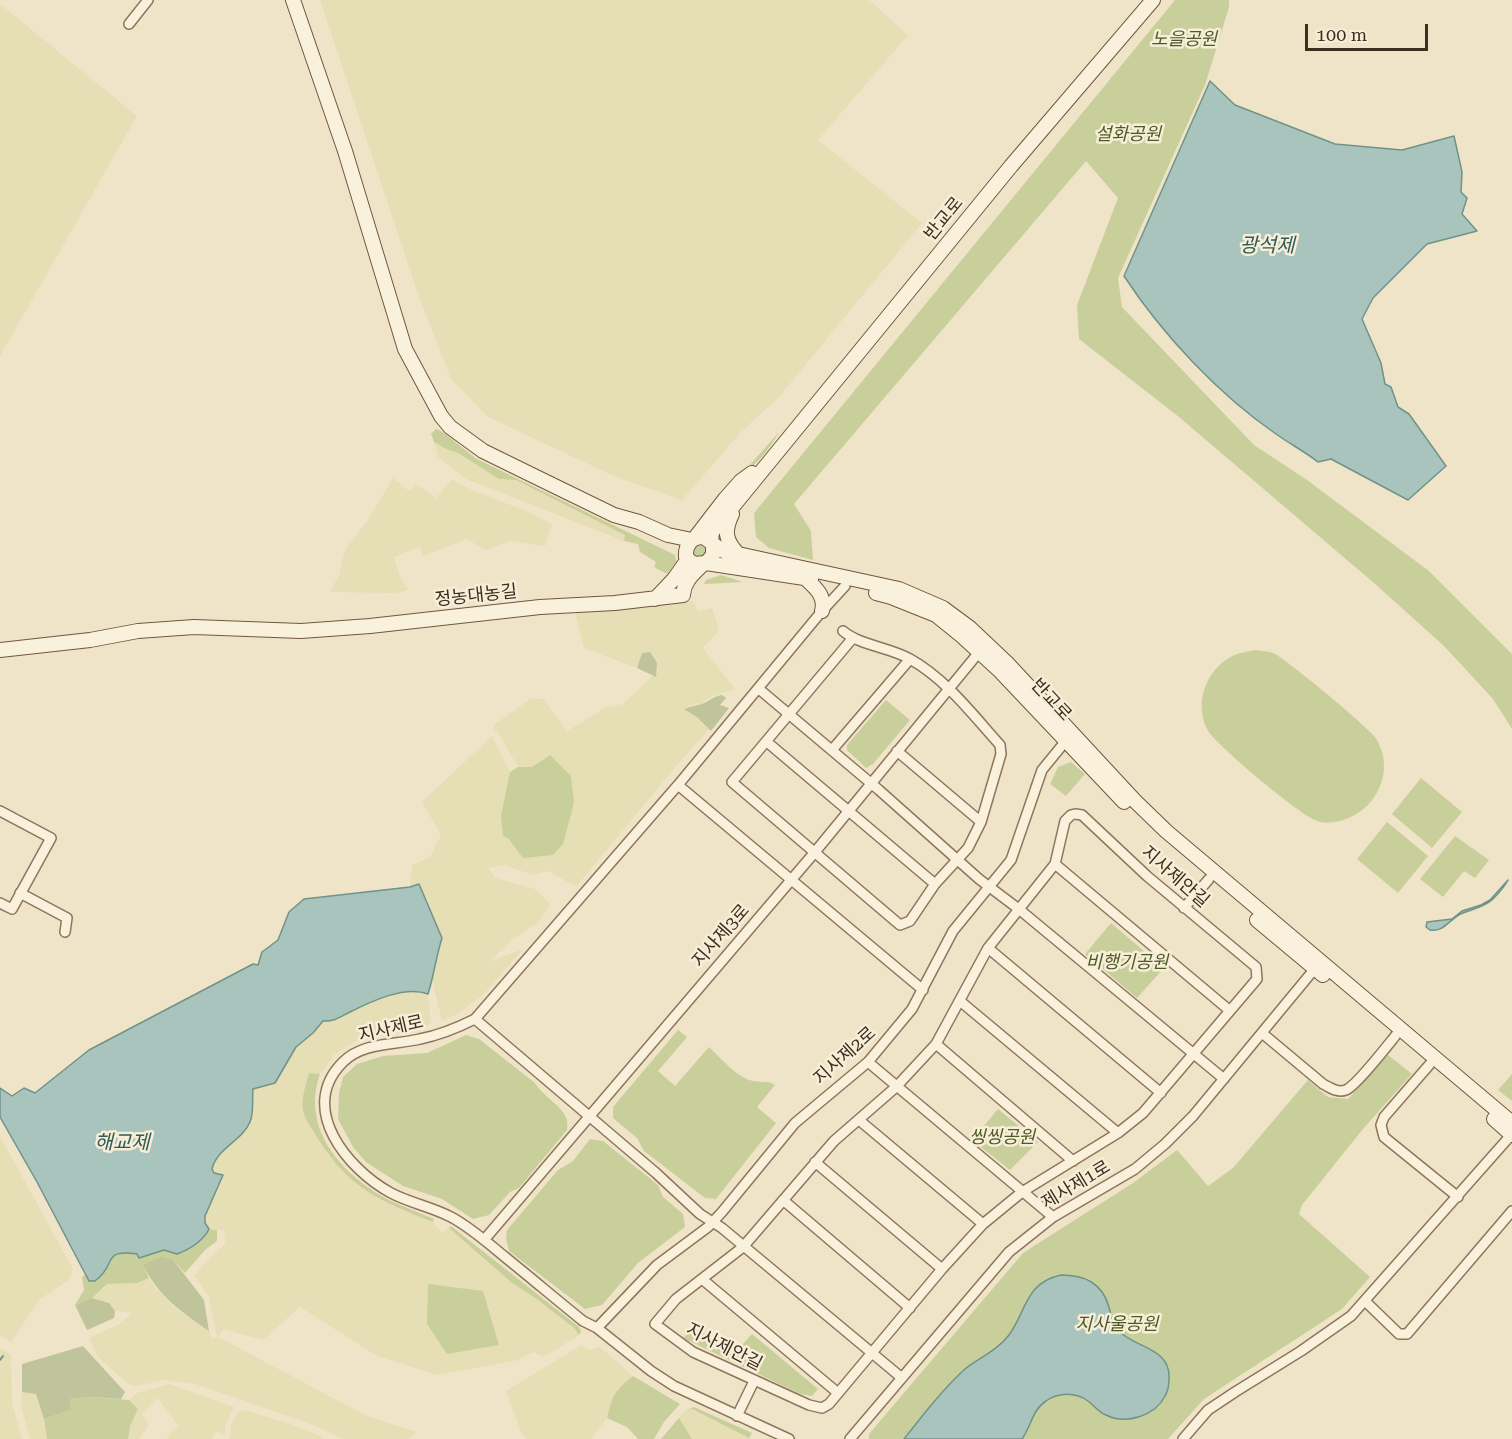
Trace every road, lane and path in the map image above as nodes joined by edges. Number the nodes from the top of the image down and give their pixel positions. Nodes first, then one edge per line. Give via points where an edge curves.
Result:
1 (148, 0) edge
2 (293, 0) edge
3 (1153, 0) edge
4 (129, 24) dead end
5 (766, 463) junction
6 (734, 505) junction
7 (614, 515) junction
8 (694, 539) junction
9 (712, 544) junction
10 (738, 554) junction
11 (687, 557) junction
12 (705, 564) junction
13 (805, 578) junction
14 (674, 579) junction
15 (845, 586) junction
16 (679, 596) junction
17 (655, 599) junction
18 (822, 611) junction
19 (843, 631) dead end
20 (852, 639) junction
21 (0, 650) edge
22 (980, 651) junction
23 (910, 659) junction
24 (759, 689) junction
25 (949, 690) junction
26 (789, 714) junction
27 (1069, 737) junction
28 (766, 742) junction
29 (832, 750) junction
30 (897, 751) junction
31 (871, 783) junction
32 (678, 785) junction
33 (849, 810) junction
34 (0, 811) edge
35 (981, 822) junction
36 (815, 852) junction
37 (958, 859) junction
38 (1055, 864) junction
39 (1209, 879) junction
40 (791, 880) junction
41 (934, 884) junction
42 (990, 886) junction
43 (20, 893) junction
44 (0, 903) edge
45 (1184, 908) junction
46 (1020, 910) junction
47 (65, 932) dead end
48 (988, 948) junction
49 (1318, 965) junction
50 (923, 990) junction
51 (960, 1001) junction
52 (1228, 1010) junction
53 (476, 1019) junction
54 (1262, 1033) junction
55 (1396, 1035) junction
56 (936, 1044) junction
57 (1193, 1055) junction
58 (868, 1062) junction
59 (1430, 1064) junction
60 (1224, 1079) junction
61 (896, 1087) junction
62 (1161, 1093) junction
63 (590, 1118) junction
64 (859, 1120) junction
65 (1512, 1123) edge
66 (1118, 1133) junction
67 (1512, 1135) edge
68 (1073, 1161) junction
69 (815, 1162) junction
70 (1022, 1192) junction
71 (1458, 1197) junction
72 (783, 1200) junction
73 (1512, 1211) edge
74 (1053, 1217) junction
75 (713, 1221) junction
76 (982, 1224) junction
77 (484, 1240) junction
78 (743, 1247) junction
79 (942, 1269) junction
80 (702, 1280) junction
81 (1365, 1301) junction
82 (910, 1308) junction
83 (597, 1328) junction
84 (872, 1354) junction
85 (902, 1378) junction
86 (754, 1381) junction
87 (838, 1394) junction
88 (737, 1416) junction
89 (789, 1439) edge
90 (850, 1439) edge
91 (1183, 1439) edge

1 - 4 street
2 - 7 street via 345,151 405,349 441,416 483,451
3 - 5 street, 반교로
5 - 6 street, 반교로
5 - 8 street, 반교로 via 741,481
6 - 9 street, 반교로 via 712,532
6 - 10 street via 725,530
7 - 8 street via 668,535
7 - 11 street via 680,549
8 - 9 street via 704,537
8 - 11 street via 687,546
9 - 10 street, 반교로 via 731,555
9 - 12 street via 713,555
10 - 27 street, 반교로 via 898,589 944,608 1000,657
11 - 12 street via 693,564
11 - 14 street
12 - 13 street, 반교로
12 - 16 street via 687,581
13 - 15 street, 반교로
13 - 18 street via 822,597
14 - 16 street
14 - 17 street
15 - 18 street, 지사제로
15 - 22 street, 반교로 via 891,597 936,615
16 - 17 street, 정농대농길
17 - 21 street, 정농대농길 via 301,631 160,629
18 - 24 street, 지사제로
19 - 20 street
20 - 23 street
20 - 26 street
22 - 25 street, 지사제3로
22 - 27 street, 반교로
23 - 25 street
23 - 29 street
24 - 26 street
24 - 32 street, 지사제로
25 - 30 street, 지사제3로
25 - 35 street via 1000,745 1001,754
26 - 28 street
26 - 29 street
27 - 39 street, 반교로 via 1143,821
27 - 42 street, 지사제2로 via 1042,770 1011,860
27 - 49 street, 반교로 via 1166,831
28 - 33 street
28 - 36 street via 732,782
29 - 31 street
30 - 31 street, 지사제3로
30 - 35 street
31 - 33 street, 지사제3로
31 - 37 street
32 - 40 street
32 - 53 street, 지사제로
33 - 36 street, 지사제3로
33 - 41 street
34 - 43 street via 51,838
35 - 37 street
36 - 40 street, 지사제3로
36 - 41 street via 900,924 910,921
37 - 41 street
37 - 42 street
38 - 45 street, 지사제안길 via 1065,821 1071,815 1082,815
38 - 46 street, 지사제안길
38 - 52 street
39 - 45 street
39 - 49 street, 반교로
40 - 50 street
40 - 63 street, 지사제3로
42 - 46 street
42 - 50 street, 지사제2로 via 952,931
43 - 44 street via 12,909
43 - 47 street via 67,918
45 - 52 street, 지사제안길 via 1256,967 1257,979
46 - 48 street, 지사제안길
46 - 57 street
48 - 51 street, 지사제안길
48 - 62 street
49 - 54 street, 제사제1로
49 - 55 street
49 - 65 street
50 - 58 street, 지사제2로
51 - 56 street, 지사제안길
51 - 66 street
52 - 57 street, 지사제안길
53 - 63 street
53 - 77 street, 지사제로 via 446,1033 356,1053 331,1077 325,1115 340,1148 377,1184 392,1194 451,1216
54 - 55 street via 1323,1084 1340,1091 1351,1086
54 - 60 street, 제사제1로
55 - 59 street
56 - 61 street, 지사제안길
56 - 68 street
57 - 60 street
57 - 62 street, 지사제안길
58 - 61 street
58 - 75 street, 지사제2로 via 795,1123
59 - 67 street
59 - 71 street via 1381,1125 1384,1137
60 - 74 street, 제사제1로 via 1193,1116 1135,1169
61 - 64 street, 지사제안길
61 - 70 street
62 - 66 street, 지사제안길
63 - 75 street
63 - 77 street, 지사제3로
64 - 69 street, 지사제안길
64 - 76 street
66 - 68 street, 지사제안길
67 - 71 street
68 - 70 street, 지사제안길
69 - 72 street, 지사제안길
69 - 79 street
70 - 74 street
70 - 76 street, 지사제안길
71 - 81 street
72 - 78 street, 지사제안길
72 - 82 street
73 - 81 street via 1407,1334 1399,1334
74 - 85 street, 제사제1로 via 998,1264
75 - 78 street
75 - 83 street, 지사제2로 via 657,1265
76 - 79 street, 지사제안길
77 - 83 street, 지사제로 via 583,1321
78 - 80 street, 지사제안길
78 - 84 street
79 - 82 street, 지사제안길
80 - 86 street, 지사제안길 via 676,1299 655,1324 693,1352
80 - 87 street, 지사제안길
81 - 91 street via 1342,1323 1208,1410
82 - 84 street, 지사제안길
83 - 88 street, 지사제로 via 674,1386
84 - 85 street
84 - 87 street, 지사제안길
85 - 90 street, 제사제1로
86 - 87 street, 지사제안길 via 822,1408
86 - 88 street
88 - 89 street, 지사제로

